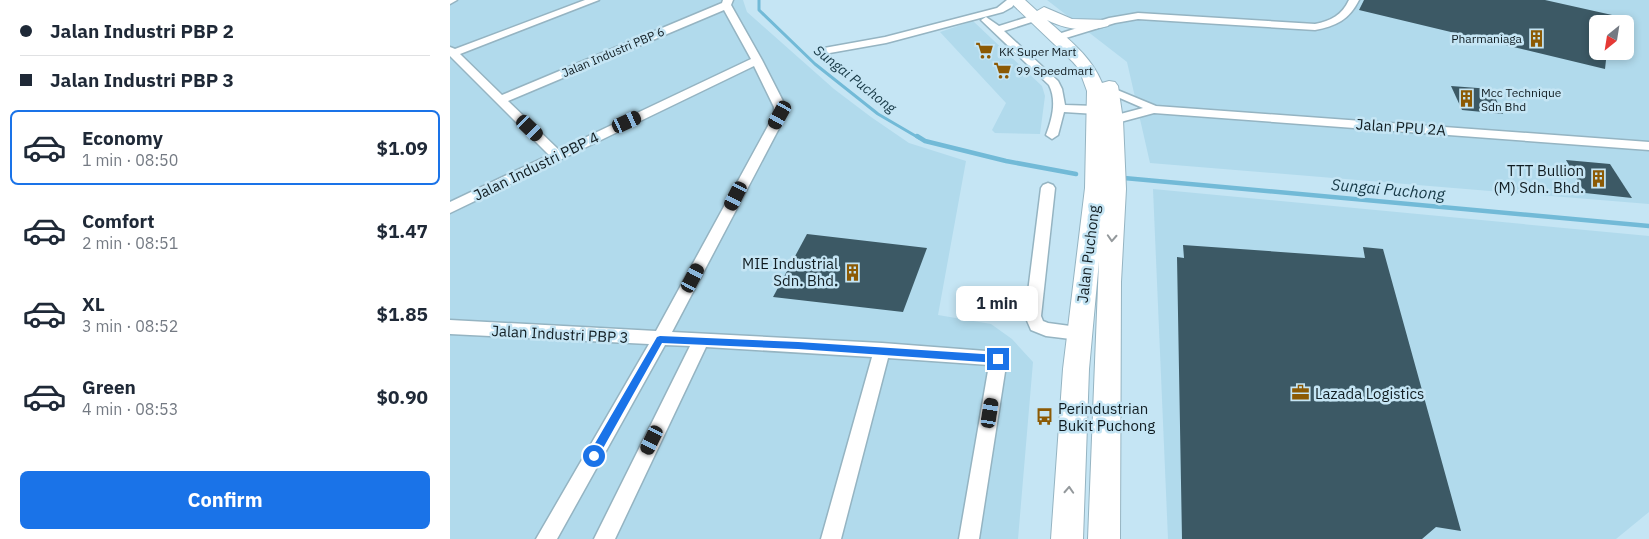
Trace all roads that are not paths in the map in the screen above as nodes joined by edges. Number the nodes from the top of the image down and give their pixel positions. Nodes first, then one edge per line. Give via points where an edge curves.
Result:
1 (594, 0) edge
2 (1012, 0) edge
3 (1016, 0) edge
4 (1354, 0) edge
5 (727, 2) edge
6 (1000, 10) junction
7 (1035, 11) edge
8 (986, 20) dead end
9 (1102, 23) junction
10 (997, 30) junction
11 (1062, 36) junction
12 (1086, 49) junction
13 (451, 51) edge
14 (824, 51) dead end
15 (757, 60) junction
16 (1110, 90) junction
17 (501, 100) junction
18 (1058, 108) junction
19 (1154, 109) junction
20 (1096, 110) junction
21 (1113, 120) junction
22 (1052, 135) dead end
23 (1649, 146) edge
24 (558, 156) junction
25 (1105, 161) junction
26 (1048, 188) dead end
27 (1106, 189) junction
28 (450, 208) edge
29 (450, 327) edge
30 (1079, 333) junction
31 (660, 339) junction
32 (701, 341) junction
33 (882, 350) junction
34 (546, 539) edge
35 (604, 539) edge
36 (830, 539) edge
37 (970, 539) edge
38 (1067, 539) edge
39 (1104, 539) edge

1 - 13 street
2 - 6 street
3 - 7 main road, Jalan Puchong
4 - 9 street via 1342,18 1315,27 1138,16
5 - 15 street
5 - 17 street, Jalan Industri PBP 6
6 - 7 street
6 - 14 street via 886,40
7 - 9 main road via 1070,25
7 - 10 street
7 - 11 main road, Jalan Puchong
8 - 10 street
9 - 11 street
9 - 12 main road via 1087,38 1084,43
10 - 18 street via 1054,82 1059,91
11 - 12 main road, Jalan Puchong
11 - 20 main road, Jalan Puchong via 1087,68 1096,91
12 - 16 main road, Jalan Puchong via 1100,65
13 - 17 street
15 - 24 street, Jalan Industri PBP 4
15 - 31 street via 780,108 780,115
16 - 19 street
16 - 21 main road, Jalan Puchong
17 - 24 street
18 - 20 street
18 - 22 street
19 - 21 street
19 - 23 street, Jalan PPU 2A
20 - 25 main road, Jalan Puchong
21 - 25 main road, Jalan Puchong
24 - 28 street, Jalan Industri PBP 4
25 - 27 main road, Jalan Puchong
26 - 30 street via 1033,316 1037,325 1046,329
27 - 30 main road, Jalan Puchong
27 -> 39 main road, Jalan Puchong via 1109,302
29 - 31 street, Jalan Industri PBP 3
38 -> 30 main road, Jalan Puchong
31 - 32 street, Jalan Industri PBP 3
31 - 34 street
32 - 33 street, Jalan Industri PBP 3
32 - 35 street
33 - 36 street
33 - 37 street, Jalan Industri PBP 3 via 998,359

